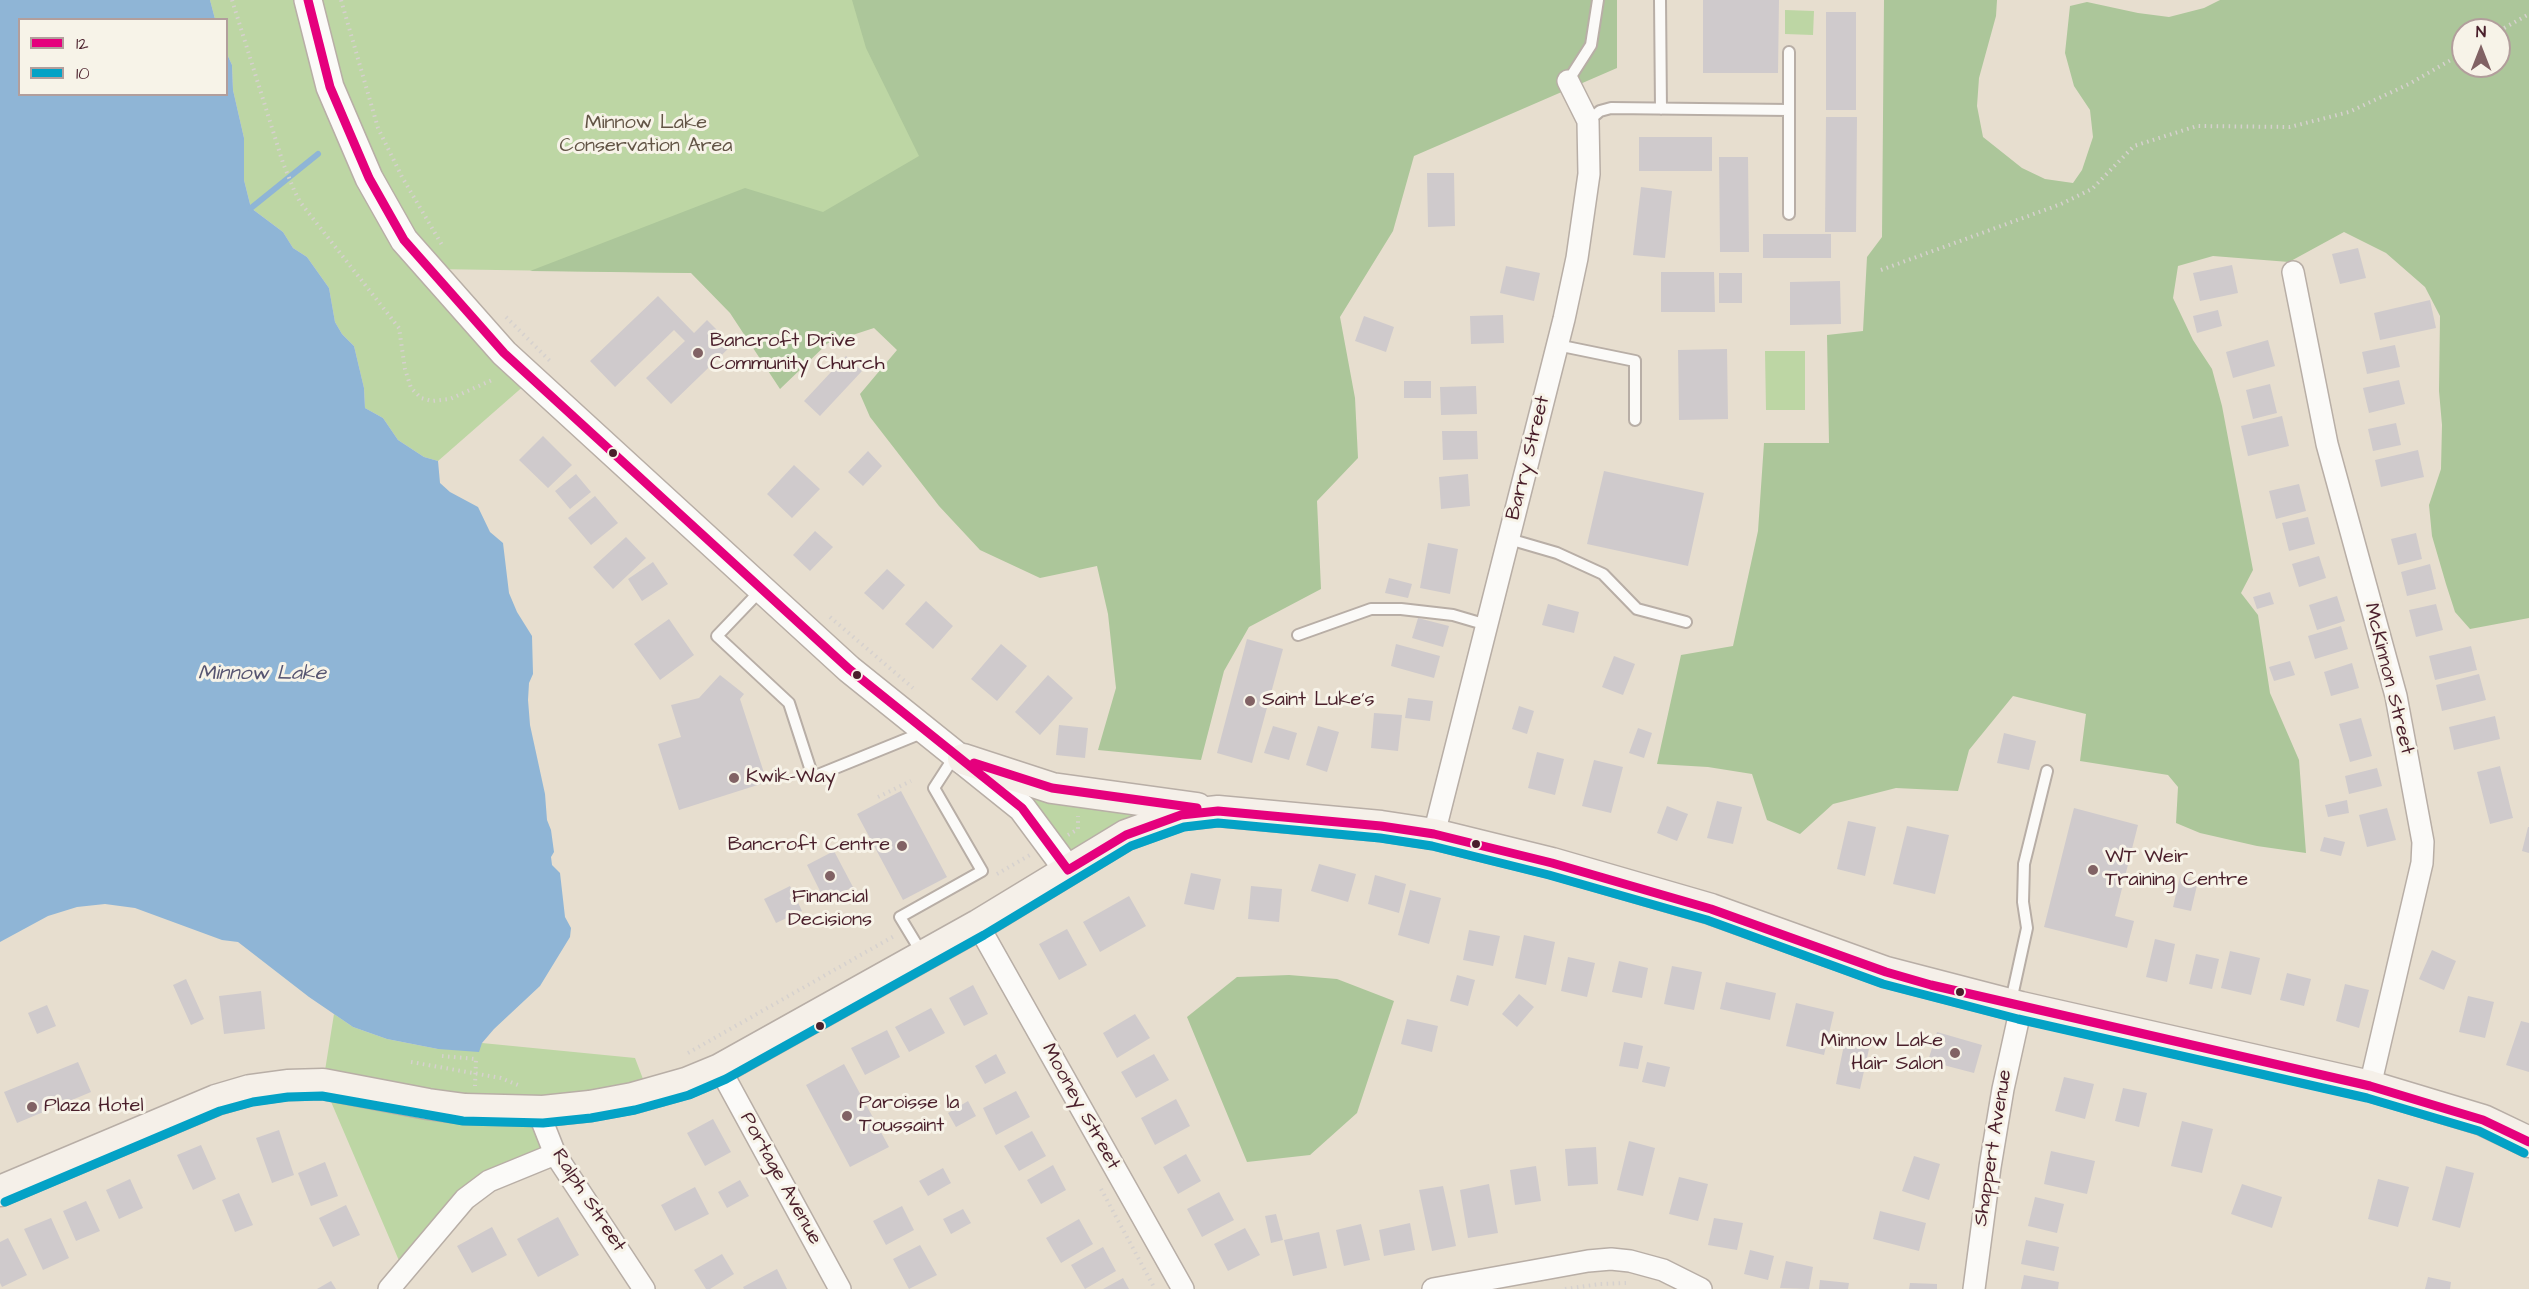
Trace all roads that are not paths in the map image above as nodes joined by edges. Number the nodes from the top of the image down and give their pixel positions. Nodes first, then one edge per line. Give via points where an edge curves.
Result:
1 (308, 0) edge
2 (1598, 0) edge
3 (1660, 0) edge
4 (1789, 52) dead end
5 (1568, 81) joint
6 (1661, 108) junction
7 (1789, 110) junction
8 (1588, 121) junction
9 (1789, 214) dead end
10 (2293, 272) dead end
11 (1557, 345) junction
12 (1635, 420) dead end
13 (1509, 539) junction
14 (762, 589) junction
15 (1686, 622) dead end
16 (1487, 625) junction
17 (1298, 635) dead end
18 (927, 730) junction
19 (959, 756) junction
20 (2047, 771) dead end
21 (1218, 811) junction
22 (1434, 834) junction
23 (1068, 870) junction
24 (978, 925) junction
25 (924, 956) junction
26 (2016, 1006) junction
27 (720, 1069) junction
28 (2370, 1086) junction
29 (538, 1111) junction
30 (2529, 1142) edge
31 (555, 1154) junction
32 (0, 1191) edge
33 (1497, 1284) edge
34 (389, 1289) edge
35 (644, 1289) edge
36 (840, 1289) edge
37 (1183, 1289) edge
38 (1433, 1289) edge
39 (1701, 1289) edge
40 (1974, 1289) edge

1 - 14 street via 330,87 369,178 404,240 504,353
2 - 5 lane via 1591,45
3 - 6 lane
4 - 7 lane
5 - 8 street, Barry Street
6 - 7 lane
6 - 8 lane via 1611,108
7 - 9 lane
8 - 11 street, Barry Street via 1589,174 1584,219
10 - 28 street, McKinnon Street via 2327,444 2396,696 2423,842 2422,863
11 - 12 lane via 1635,362
11 - 13 street, Barry Street
13 - 15 lane via 1557,553 1603,574 1637,609
13 - 16 street, Barry Street
14 - 18 street via 849,669
14 - 18 lane via 717,636 789,703 813,777
16 - 17 lane via 1454,615 1371,609
16 - 22 street, Barry Street
18 - 19 street
19 - 21 main road via 1052,788
19 - 23 street via 1022,808
19 - 25 lane via 934,788 982,871 900,917
20 - 26 lane via 2024,864 2027,928
21 - 22 main road
21 - 23 main road via 1181,815 1126,835
22 - 26 main road via 1711,909 1887,972
23 - 24 main road
24 - 25 main road
24 - 37 street, Mooney Street
25 - 27 main road
26 - 28 main road
26 - 40 street, Shappert Avenue
27 - 29 main road via 633,1098
27 - 36 street, Portage Avenue
28 - 30 main road via 2483,1120
29 - 31 street, Ralph Street
29 - 32 main road via 428,1104 323,1084 250,1090 216,1100
31 - 34 street via 489,1181 465,1199
31 - 35 street, Ralph Street
33 - 38 street
33 - 39 street via 1552,1267 1611,1259 1663,1270

